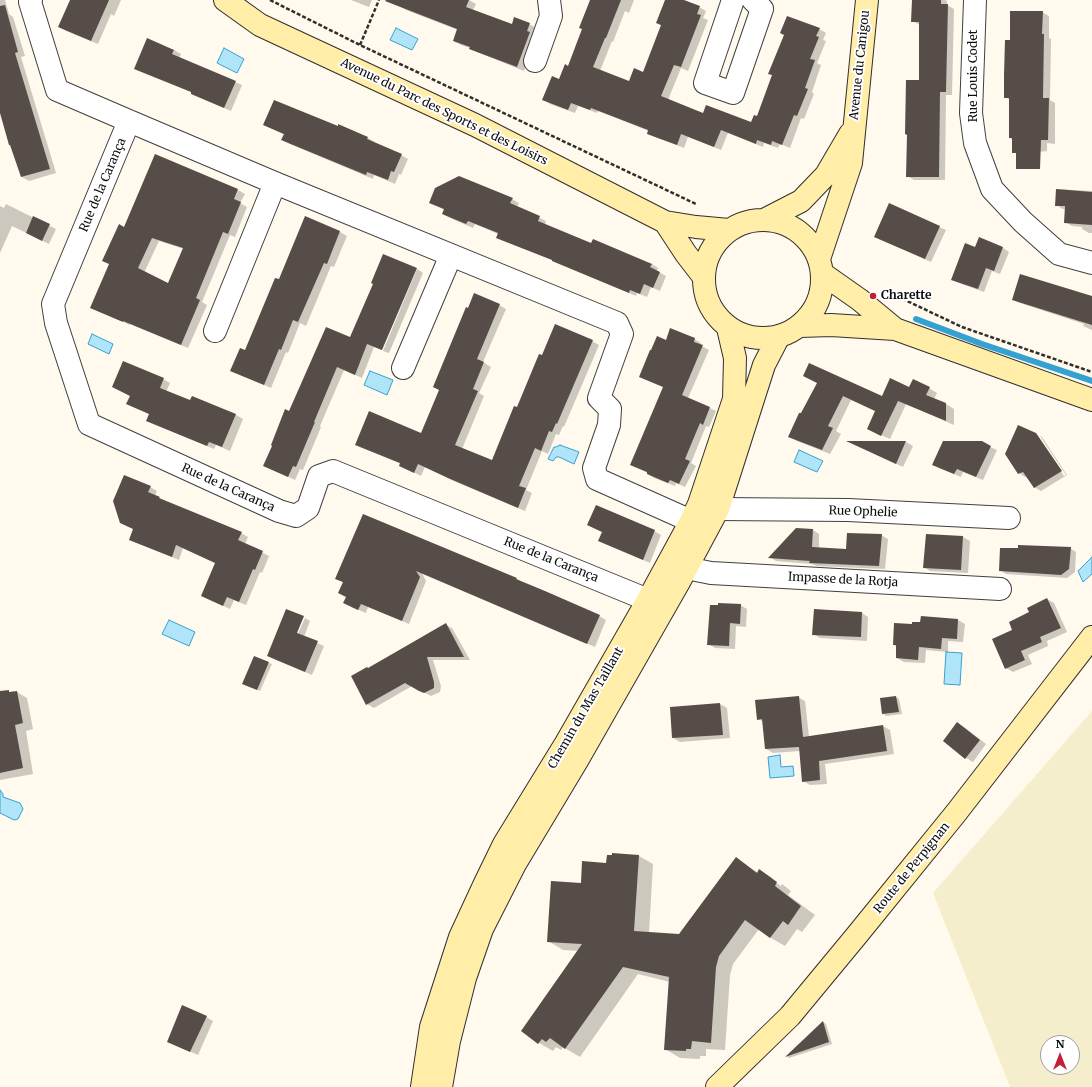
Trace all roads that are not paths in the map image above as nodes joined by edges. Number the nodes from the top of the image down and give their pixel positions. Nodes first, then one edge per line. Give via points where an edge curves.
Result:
1 (31, 0) edge
2 (225, 0) edge
3 (548, 0) edge
4 (733, 0) edge
5 (753, 0) edge
6 (867, 0) edge
7 (975, 0) edge
8 (535, 61) dead end
9 (129, 121) junction
10 (853, 130) junction
11 (275, 183) junction
12 (766, 220) junction
13 (665, 222) junction
14 (729, 230) junction
15 (451, 255) junction
16 (1092, 262) edge
17 (821, 266) junction
18 (703, 276) junction
19 (800, 326) junction
20 (728, 328) junction
21 (895, 329) junction
22 (215, 331) dead end
23 (779, 336) junction
24 (403, 368) dead end
25 (1092, 400) edge
26 (718, 509) junction
27 (1009, 518) dead end
28 (691, 522) junction
29 (686, 568) junction
30 (1000, 589) dead end
31 (648, 600) junction
32 (1092, 637) edge
33 (422, 1087) edge
34 (441, 1087) edge
35 (717, 1087) edge

1 - 9 street via 57,90
2 - 13 main road, Avenue du Parc des Sports et des Loisirs via 260,25 475,125
3 - 8 street via 551,16
4 - 5 street via 705,83 733,93 762,10
6 - 10 main road, Avenue du Canigou
7 - 16 street, Rue Louis Codet via 971,113 975,143 992,189 1023,222 1059,254
9 - 11 street
9 - 31 street, Rue de la Carança via 53,304 56,323 89,424 279,511 296,516 308,508 319,476 333,471
10 - 12 main road, Avenue du Canigou via 826,176 802,201
10 - 17 main road, Avenue du Canigou via 850,163
11 - 15 street
11 - 22 street
12 - 14 main road via 747,221
12 - 17 main road via 784,223 799,231 811,244
13 - 14 main road, Avenue du Parc des Sports et des Loisirs
13 - 18 main road, Avenue du Parc des Sports et des Loisirs
14 - 18 main road via 716,242 707,258
15 - 24 street
15 - 28 street via 617,323 622,334 599,398 610,410 609,425 594,468 597,479
17 - 19 main road via 821,293 813,311
17 - 21 main road
18 - 20 main road via 705,296 714,314
19 - 21 main road
19 - 23 main road
20 - 23 main road via 762,339
20 - 28 main road, Chemin du Mas Taillant via 735,358 734,400
21 - 25 main road
23 - 26 main road, Chemin du Mas Taillant via 764,366
26 - 27 street, Rue Ophelie via 848,510
26 - 29 main road, Chemin du Mas Taillant
28 - 31 main road, Chemin du Mas Taillant
29 - 30 street, Impasse de la Rotja via 712,573
29 - 34 main road, Chemin du Mas Taillant via 578,759 515,864 482,929 465,978 449,1041
31 - 33 main road, Chemin du Mas Taillant via 566,743 504,844 460,937 431,1027
32 - 35 main road, Route de Perpignan via 956,814 790,1016

